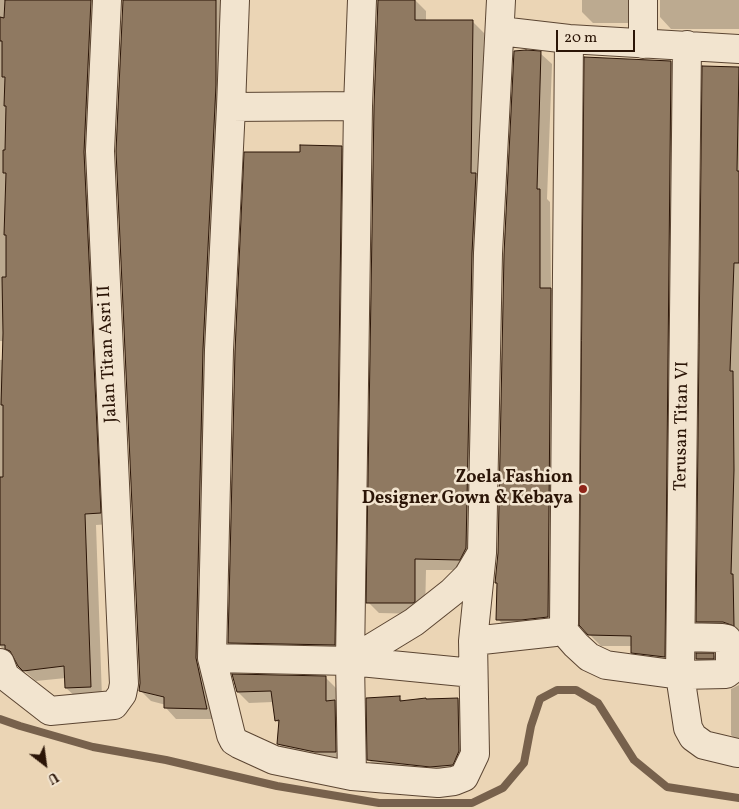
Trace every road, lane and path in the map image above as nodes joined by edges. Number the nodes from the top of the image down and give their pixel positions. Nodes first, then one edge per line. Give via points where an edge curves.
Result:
1 (107, 0) edge
2 (235, 0) edge
3 (362, 0) edge
4 (501, 0) edge
5 (642, 0) edge
6 (500, 31) junction
7 (569, 39) junction
8 (643, 44) junction
9 (687, 45) junction
10 (739, 49) edge
11 (358, 106) junction
12 (231, 107) junction
13 (482, 553) junction
14 (562, 628) junction
15 (680, 637) junction
16 (473, 641) junction
17 (212, 658) junction
18 (350, 662) junction
19 (0, 663) edge
20 (473, 674) junction
21 (680, 675) junction
22 (737, 754) dead end
23 (352, 776) junction

1 - 19 street, Jalan Titan Asri II via 100,151 122,694 114,705 50,711 5,676
2 - 12 street
3 - 11 street
4 - 6 street
5 - 8 street
6 - 7 street
6 - 13 street via 488,253
7 - 8 street
7 - 14 street
8 - 9 street
9 - 10 street
9 - 15 street, Terusan Titan VI
11 - 12 street
11 - 18 street
12 - 17 street via 219,350
13 - 16 street
13 - 18 street via 468,576 452,592 414,622
14 - 16 street via 555,632
14 - 21 street via 590,657 606,665
15 - 21 street, Terusan Titan VI
15 - 21 street via 727,639 730,643 730,671 721,675
16 - 20 street
17 - 18 street
17 - 23 street via 234,741 274,760
18 - 20 street
18 - 23 street
20 - 23 street via 475,754 464,777 438,784
21 - 22 street, Terusan Titan VI via 688,728 693,738 704,745

